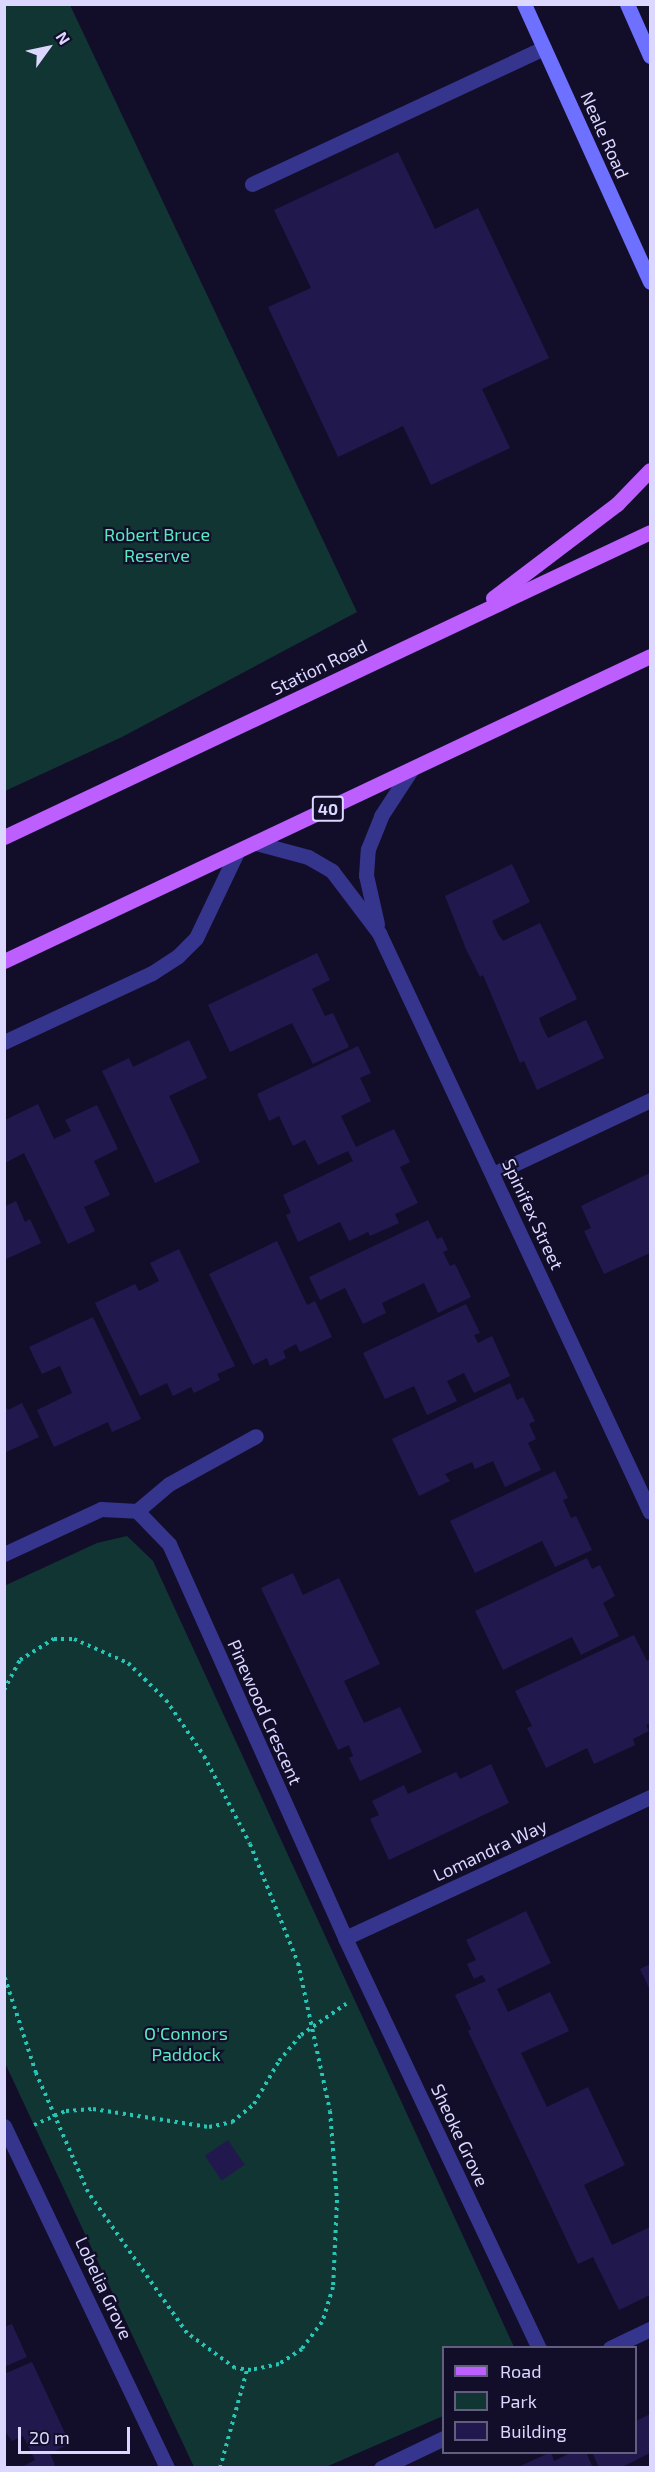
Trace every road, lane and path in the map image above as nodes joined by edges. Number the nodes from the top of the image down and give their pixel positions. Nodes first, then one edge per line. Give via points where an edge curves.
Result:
1 (524, 4) edge
2 (627, 4) edge
3 (544, 48) junction
4 (651, 56) edge
5 (252, 184) dead end
6 (651, 282) edge
7 (651, 470) edge
8 (651, 532) edge
9 (467, 618) junction
10 (651, 656) edge
11 (411, 770) junction
12 (4, 837) edge
13 (256, 843) junction
14 (237, 852) junction
15 (379, 933) junction
16 (4, 961) edge
17 (4, 1042) edge
18 (651, 1101) edge
19 (493, 1174) junction
20 (256, 1436) dead end
21 (137, 1511) junction
22 (651, 1512) edge
23 (4, 1554) edge
24 (4, 1690) edge
25 (651, 1797) edge
26 (345, 1938) junction
27 (4, 1975) edge
28 (352, 2001) dead end
29 (314, 2024) junction
30 (54, 2116) junction
31 (4, 2126) edge
32 (25, 2129) dead end
33 (651, 2329) edge
34 (538, 2346) edge
35 (614, 2346) edge
36 (247, 2370) junction
37 (442, 2439) edge
38 (411, 2461) edge
39 (167, 2468) edge
40 (220, 2468) edge
41 (381, 2468) edge

1 - 3 street, Neale Road
2 - 4 street
3 - 5 street
3 - 6 street, Neale Road
7 - 9 main road via 616,504
8 - 9 main road, Station Road
9 - 12 main road, Station Road
10 - 11 main road, 40
11 - 13 main road, 40
11 - 15 street, Spinifex Street via 381,816 368,849 366,875
13 - 14 main road, 40
13 - 15 street, Spinifex Street via 308,857 332,871
14 - 16 main road, 40
14 - 17 street via 196,938 178,956 152,973
15 - 19 street, Spinifex Street
18 - 19 street
19 - 22 street, Spinifex Street
20 - 21 street via 169,1484
21 - 23 street via 101,1509
21 - 26 street, Pinewood Crescent via 169,1544
24 - 29 path via 20,1660 54,1639 74,1639 104,1650 150,1680 204,1756 250,1845 289,1934
25 - 26 street, Lomandra Way
26 - 34 street, Sheoke Grove
27 - 30 path
28 - 29 path
29 - 30 path via 279,2061 254,2104 232,2122 209,2127 93,2109
29 - 36 path via 330,2111 338,2200 331,2296 322,2322 303,2349 279,2364
30 - 32 path
30 - 36 path via 88,2192 187,2333 217,2358
31 - 39 street, Lobelia Grove
33 - 35 street
36 - 40 path
37 - 38 street
38 - 41 street

